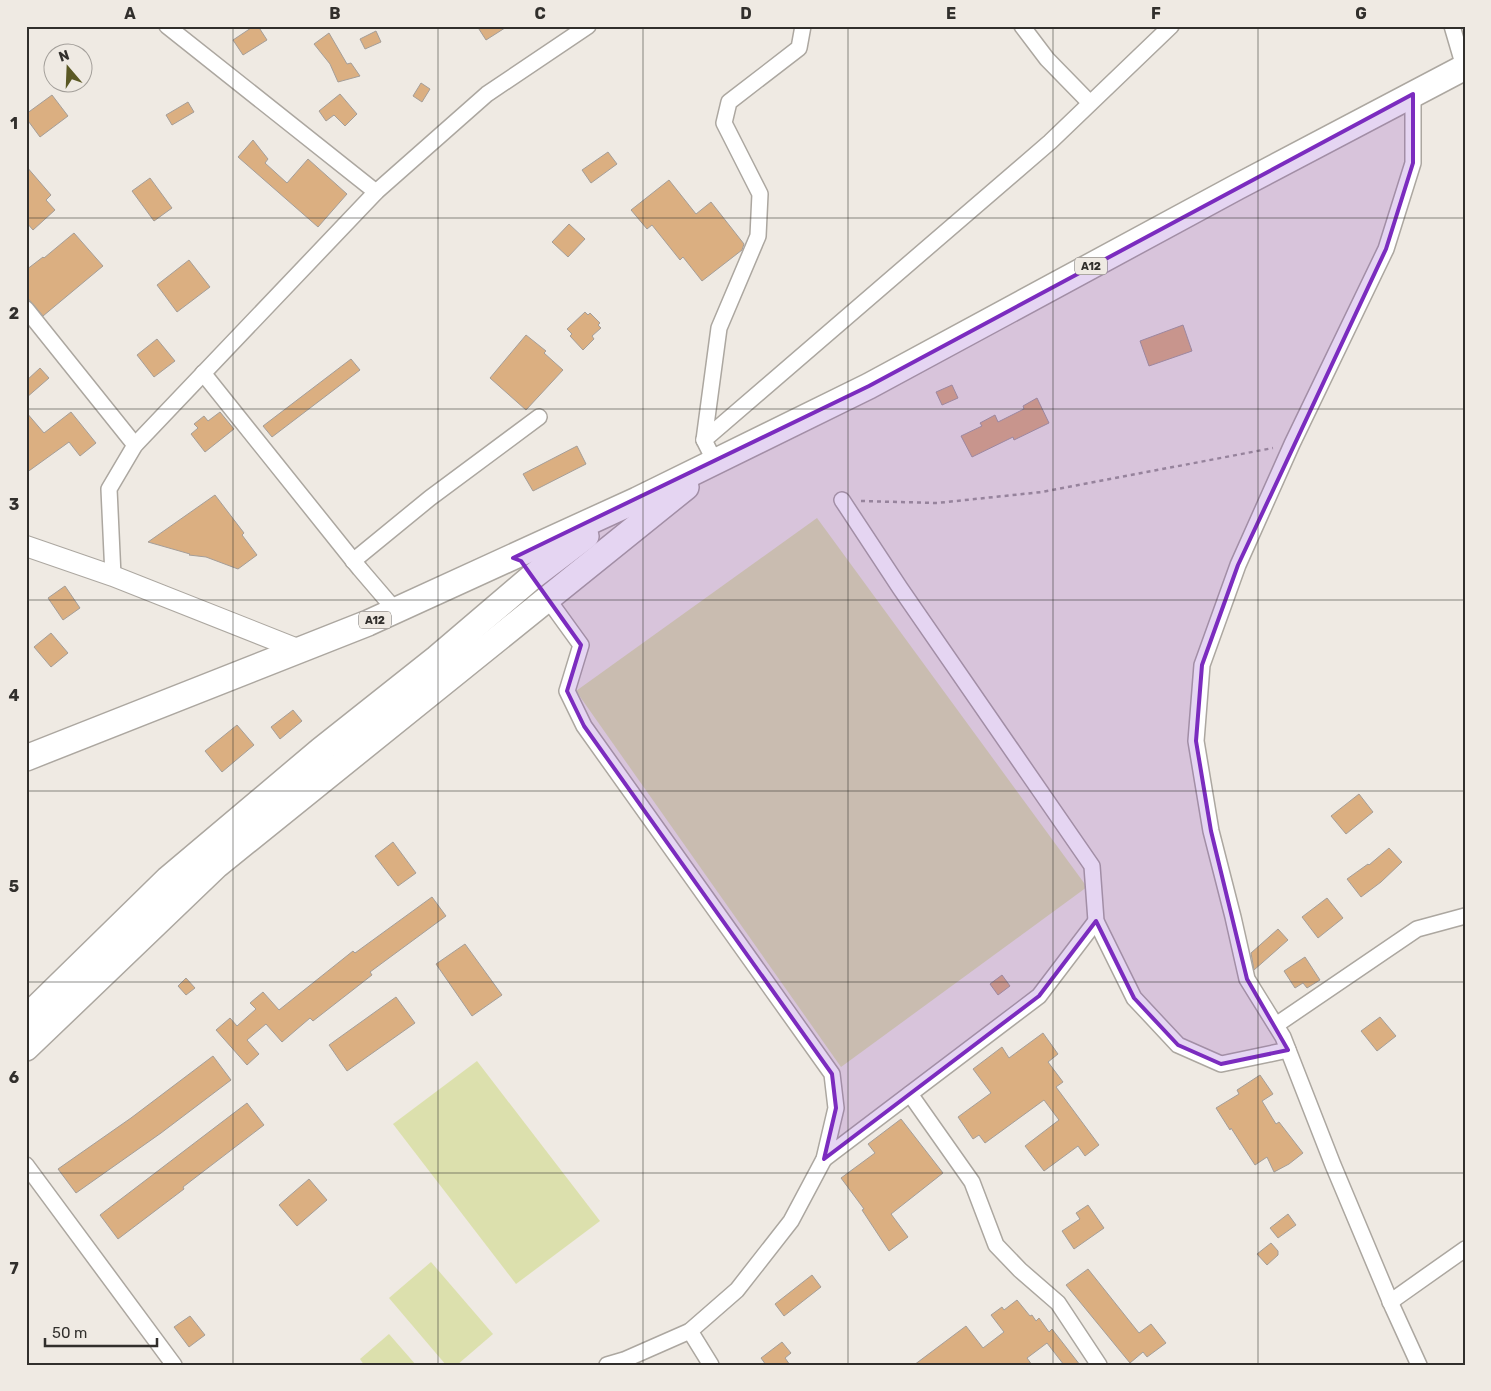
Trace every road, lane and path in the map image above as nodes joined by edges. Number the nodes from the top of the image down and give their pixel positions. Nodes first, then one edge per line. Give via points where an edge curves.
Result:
1 (166, 26) edge
2 (588, 26) edge
3 (802, 26) edge
4 (1022, 26) edge
5 (1171, 26) edge
6 (1452, 26) edge
7 (1464, 67) edge
8 (1413, 94) junction
9 (1090, 103) junction
10 (376, 192) junction
11 (26, 309) edge
12 (203, 373) junction
13 (539, 417) dead end
14 (1292, 444) junction
15 (135, 445) junction
16 (710, 451) junction
17 (637, 500) junction
18 (842, 500) joint
19 (26, 546) edge
20 (513, 558) junction
21 (353, 561) junction
22 (113, 576) junction
23 (532, 577) junction
24 (547, 598) junction
25 (396, 611) junction
26 (300, 650) junction
27 (26, 758) edge
28 (1465, 916) edge
29 (1096, 921) junction
30 (26, 1018) edge
31 (1276, 1025) junction
32 (26, 1048) edge
33 (1288, 1050) junction
34 (910, 1094) junction
35 (824, 1159) junction
36 (26, 1166) edge
37 (1465, 1249) edge
38 (1390, 1302) junction
39 (690, 1331) junction
40 (174, 1365) edge
41 (607, 1365) edge
42 (711, 1365) edge
43 (1098, 1365) edge
44 (1419, 1365) edge

1 - 10 street
2 - 10 street via 488,94
3 - 16 street via 799,48 729,102 724,123 760,194 758,236 719,328
4 - 9 street via 1047,59
5 - 9 street
6 - 7 street
7 - 8 main road, A12
8 - 14 street via 1413,163 1386,250
8 - 16 main road, A12 via 869,386
9 - 16 street
10 - 12 street
11 - 15 street
12 - 15 street
12 - 21 street
13 - 21 street via 430,498
14 - 18 path via 1042,492 937,503
14 - 31 street via 1238,565 1202,665 1196,741 1211,831 1247,979
15 - 22 street via 109,489
16 - 17 main road, A12
16 - 24 main road via 652,516
17 - 20 main road, A12
17 - 23 main road
18 - 29 street via 1092,866
19 - 22 street
20 - 23 main road via 521,561
20 - 25 main road, A12
21 - 25 street
22 - 26 street
23 - 24 main road
23 - 30 main road via 168,879
24 - 32 main road via 217,865
24 - 35 street via 581,645 568,690 584,726 832,1074 836,1108
25 - 26 main road, A12
26 - 27 main road, A12
28 - 31 street via 1417,929
29 - 33 street via 1134,998 1178,1045 1221,1064
29 - 34 street via 1040,996
31 - 33 street
33 - 38 street
34 - 35 street
34 - 43 street via 972,1182 996,1245 1058,1303
35 - 39 street via 790,1221 737,1290
36 - 40 street
37 - 38 street
38 - 44 street
39 - 41 street
39 - 42 street

